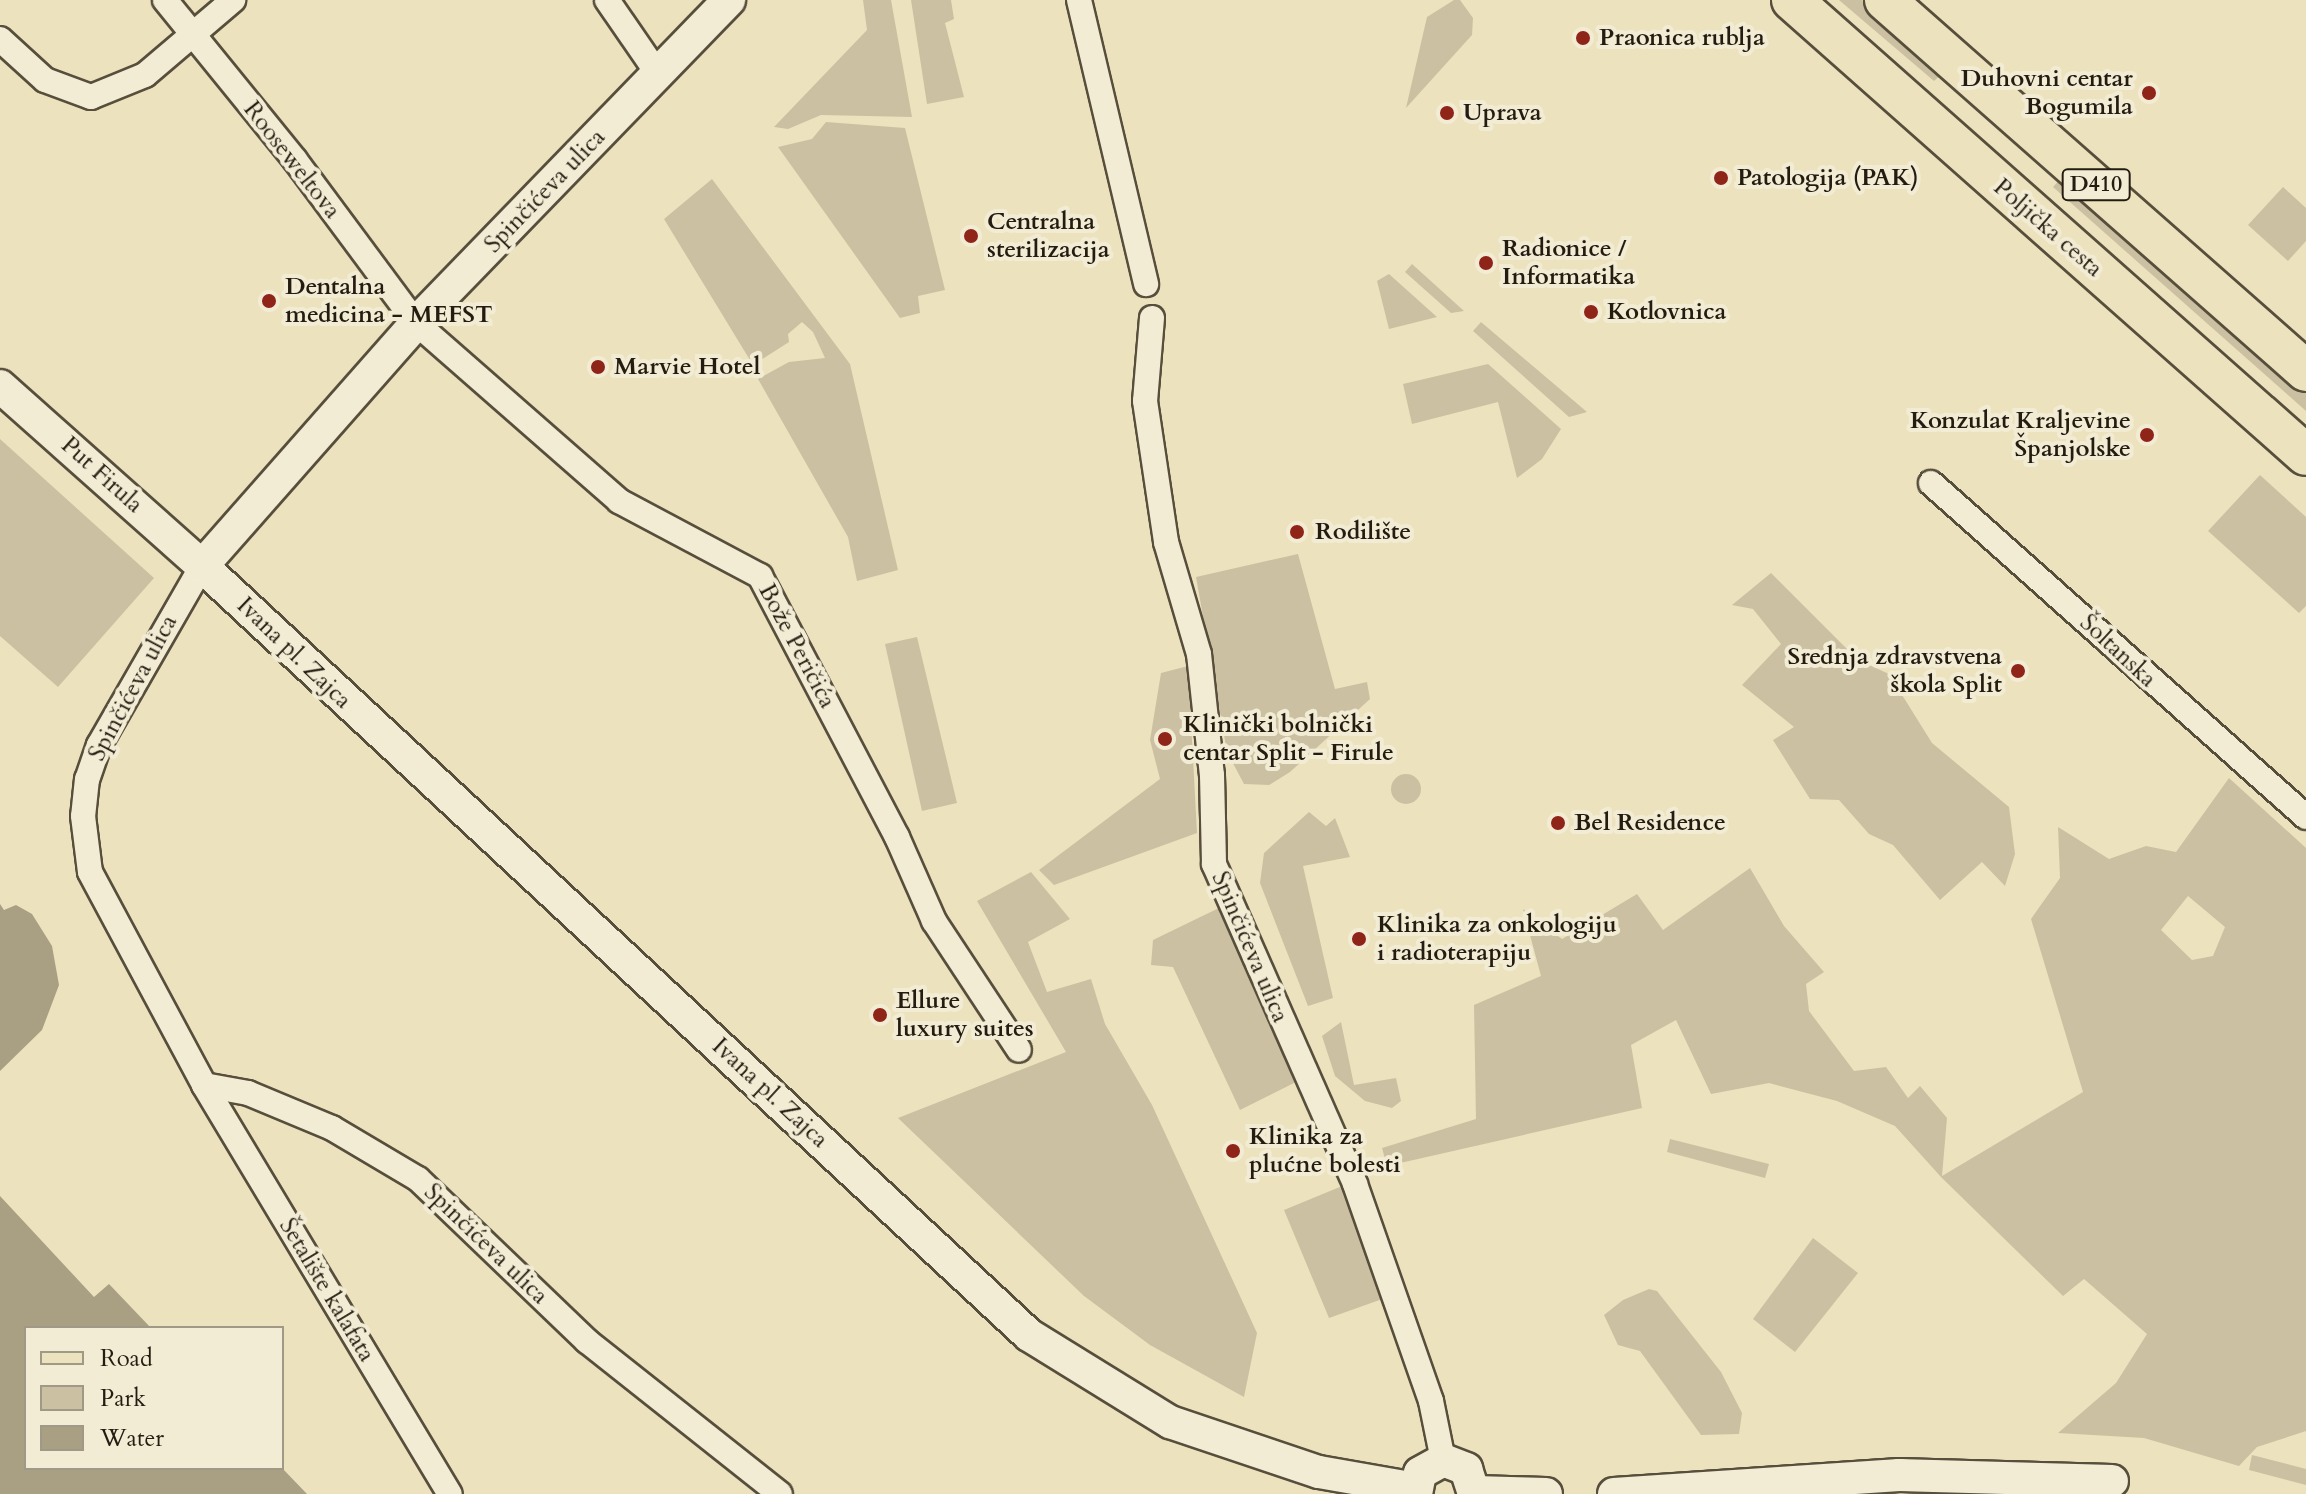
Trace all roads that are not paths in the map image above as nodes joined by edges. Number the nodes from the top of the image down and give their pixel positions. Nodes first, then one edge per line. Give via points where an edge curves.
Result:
1 (165, 0) edge
2 (233, 0) edge
3 (607, 0) edge
4 (729, 0) edge
5 (1079, 0) edge
6 (1792, 0) edge
7 (1885, 0) edge
8 (191, 35) junction
9 (0, 39) edge
10 (658, 74) junction
11 (1146, 284) dead end
12 (1152, 318) dead end
13 (416, 323) junction
14 (2306, 371) edge
15 (0, 386) edge
16 (2306, 455) edge
17 (1931, 483) dead end
18 (202, 566) junction
19 (2306, 817) edge
20 (1019, 1050) dead end
21 (204, 1085) junction
22 (1443, 1460) junction
23 (2112, 1481) dead end
24 (1416, 1491) edge
25 (1474, 1493) edge
26 (450, 1494) edge
27 (780, 1494) edge
28 (1546, 1494) edge
29 (1614, 1494) edge

1 - 8 street, Rooseweltova
2 - 8 street
3 - 10 street
4 - 10 street, Spinčićeva ulica
5 - 11 street
6 - 16 main road, Poljička cesta / D410
7 - 14 main road, D410
8 - 9 street via 145,75 91,97 45,80
8 - 13 street, Rooseweltova via 295,160
10 - 13 street, Spinčićeva ulica
12 - 22 street, Spinčićeva ulica via 1145,401 1166,542 1199,654 1212,775 1214,864 1355,1184 1431,1401
13 - 18 street, Spinčićeva ulica
13 - 20 street, Bože Peričića via 619,501 760,576 897,837 934,921
15 - 18 street, Put Firula
17 - 19 street, Šoltanska
18 - 21 street, Spinčićeva ulica via 99,745 87,779 83,816 90,872 102,903
18 - 24 street, Ivana pl. Zajca via 1029,1335 1170,1422 1319,1472
21 - 26 street, Šetalište kalafata
21 - 27 street, Spinčićeva ulica via 248,1093 332,1128 418,1179 587,1341
22 - 24 street via 1426,1466
22 - 25 street via 1466,1469
23 - 29 street via 1910,1474
25 - 28 street

